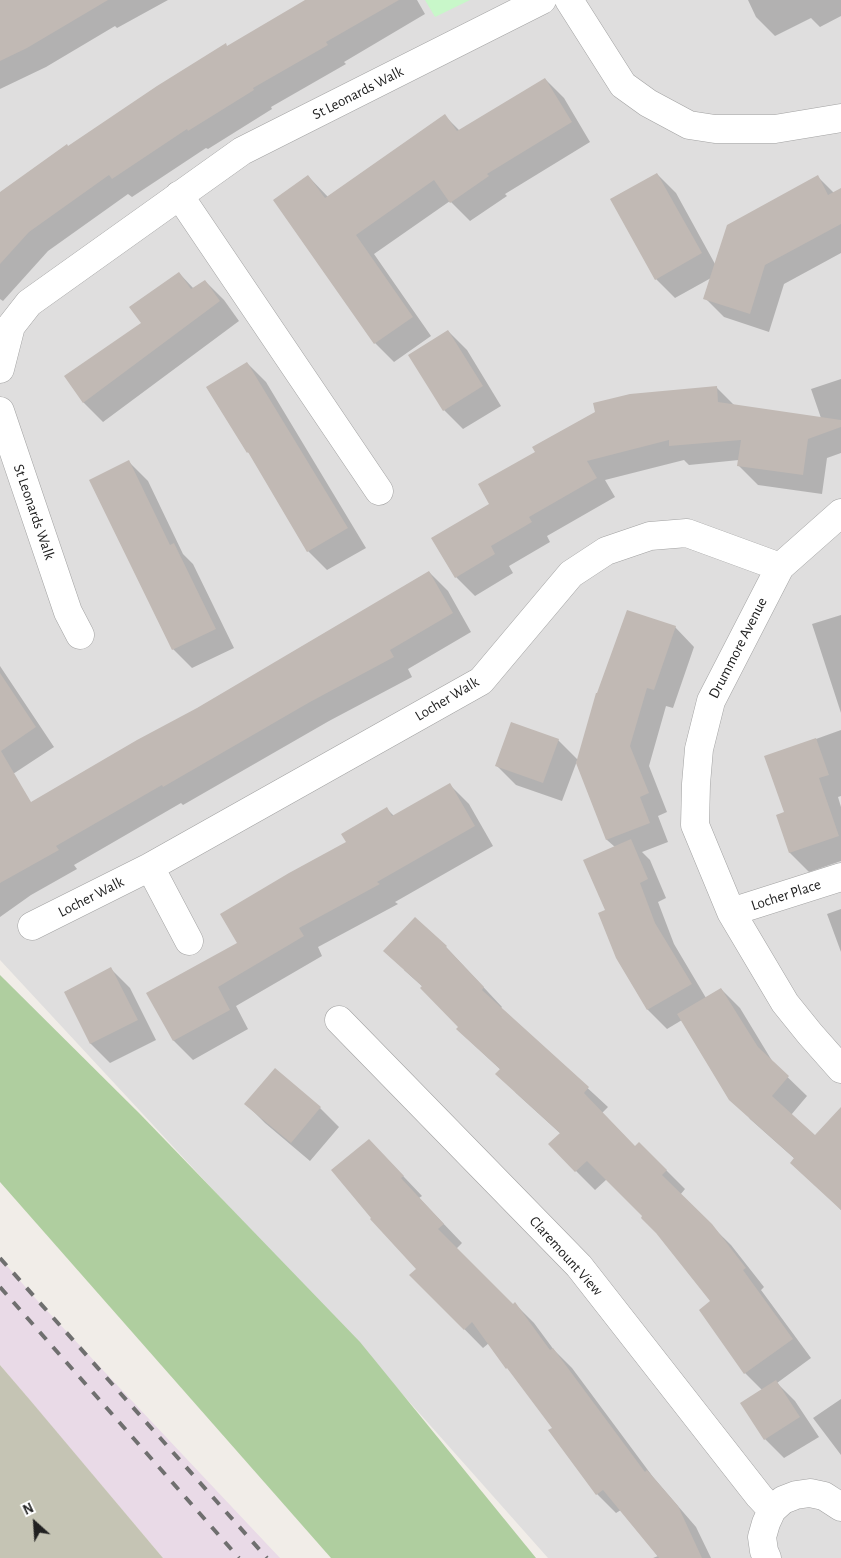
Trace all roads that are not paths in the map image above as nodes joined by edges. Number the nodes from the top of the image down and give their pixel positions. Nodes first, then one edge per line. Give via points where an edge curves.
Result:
1 (542, 0) edge
2 (568, 0) edge
3 (841, 118) edge
4 (179, 195) junction
5 (0, 369) edge
6 (0, 411) edge
7 (379, 491) dead end
8 (841, 514) edge
9 (780, 567) junction
10 (66, 625) dead end
11 (150, 867) junction
12 (841, 877) edge
13 (731, 912) junction
14 (32, 926) dead end
15 (189, 941) dead end
16 (339, 1020) dead end
17 (841, 1068) edge
18 (841, 1507) edge
19 (772, 1510) junction
20 (767, 1558) edge

1 - 4 street, St Leonards Walk via 242,151
2 - 3 street via 623,85 648,104 689,125 715,129 775,129
4 - 5 street, St Leonards Walk via 30,303 11,326
4 - 7 street
6 - 10 street, St Leonards Walk
8 - 9 street, Drummore Avenue
9 - 11 street, Locher Walk via 687,533 650,536 606,551 571,574 481,680
9 - 13 street, Drummore Avenue via 711,701 699,749 695,825
11 - 14 street, Locher Walk
11 - 15 street
12 - 13 street, Locher Place
13 - 17 street, Drummore Avenue via 786,1003
16 - 19 street, Claremount View via 579,1266
18 - 19 street via 824,1496 810,1493 783,1500
19 - 20 street via 762,1537

